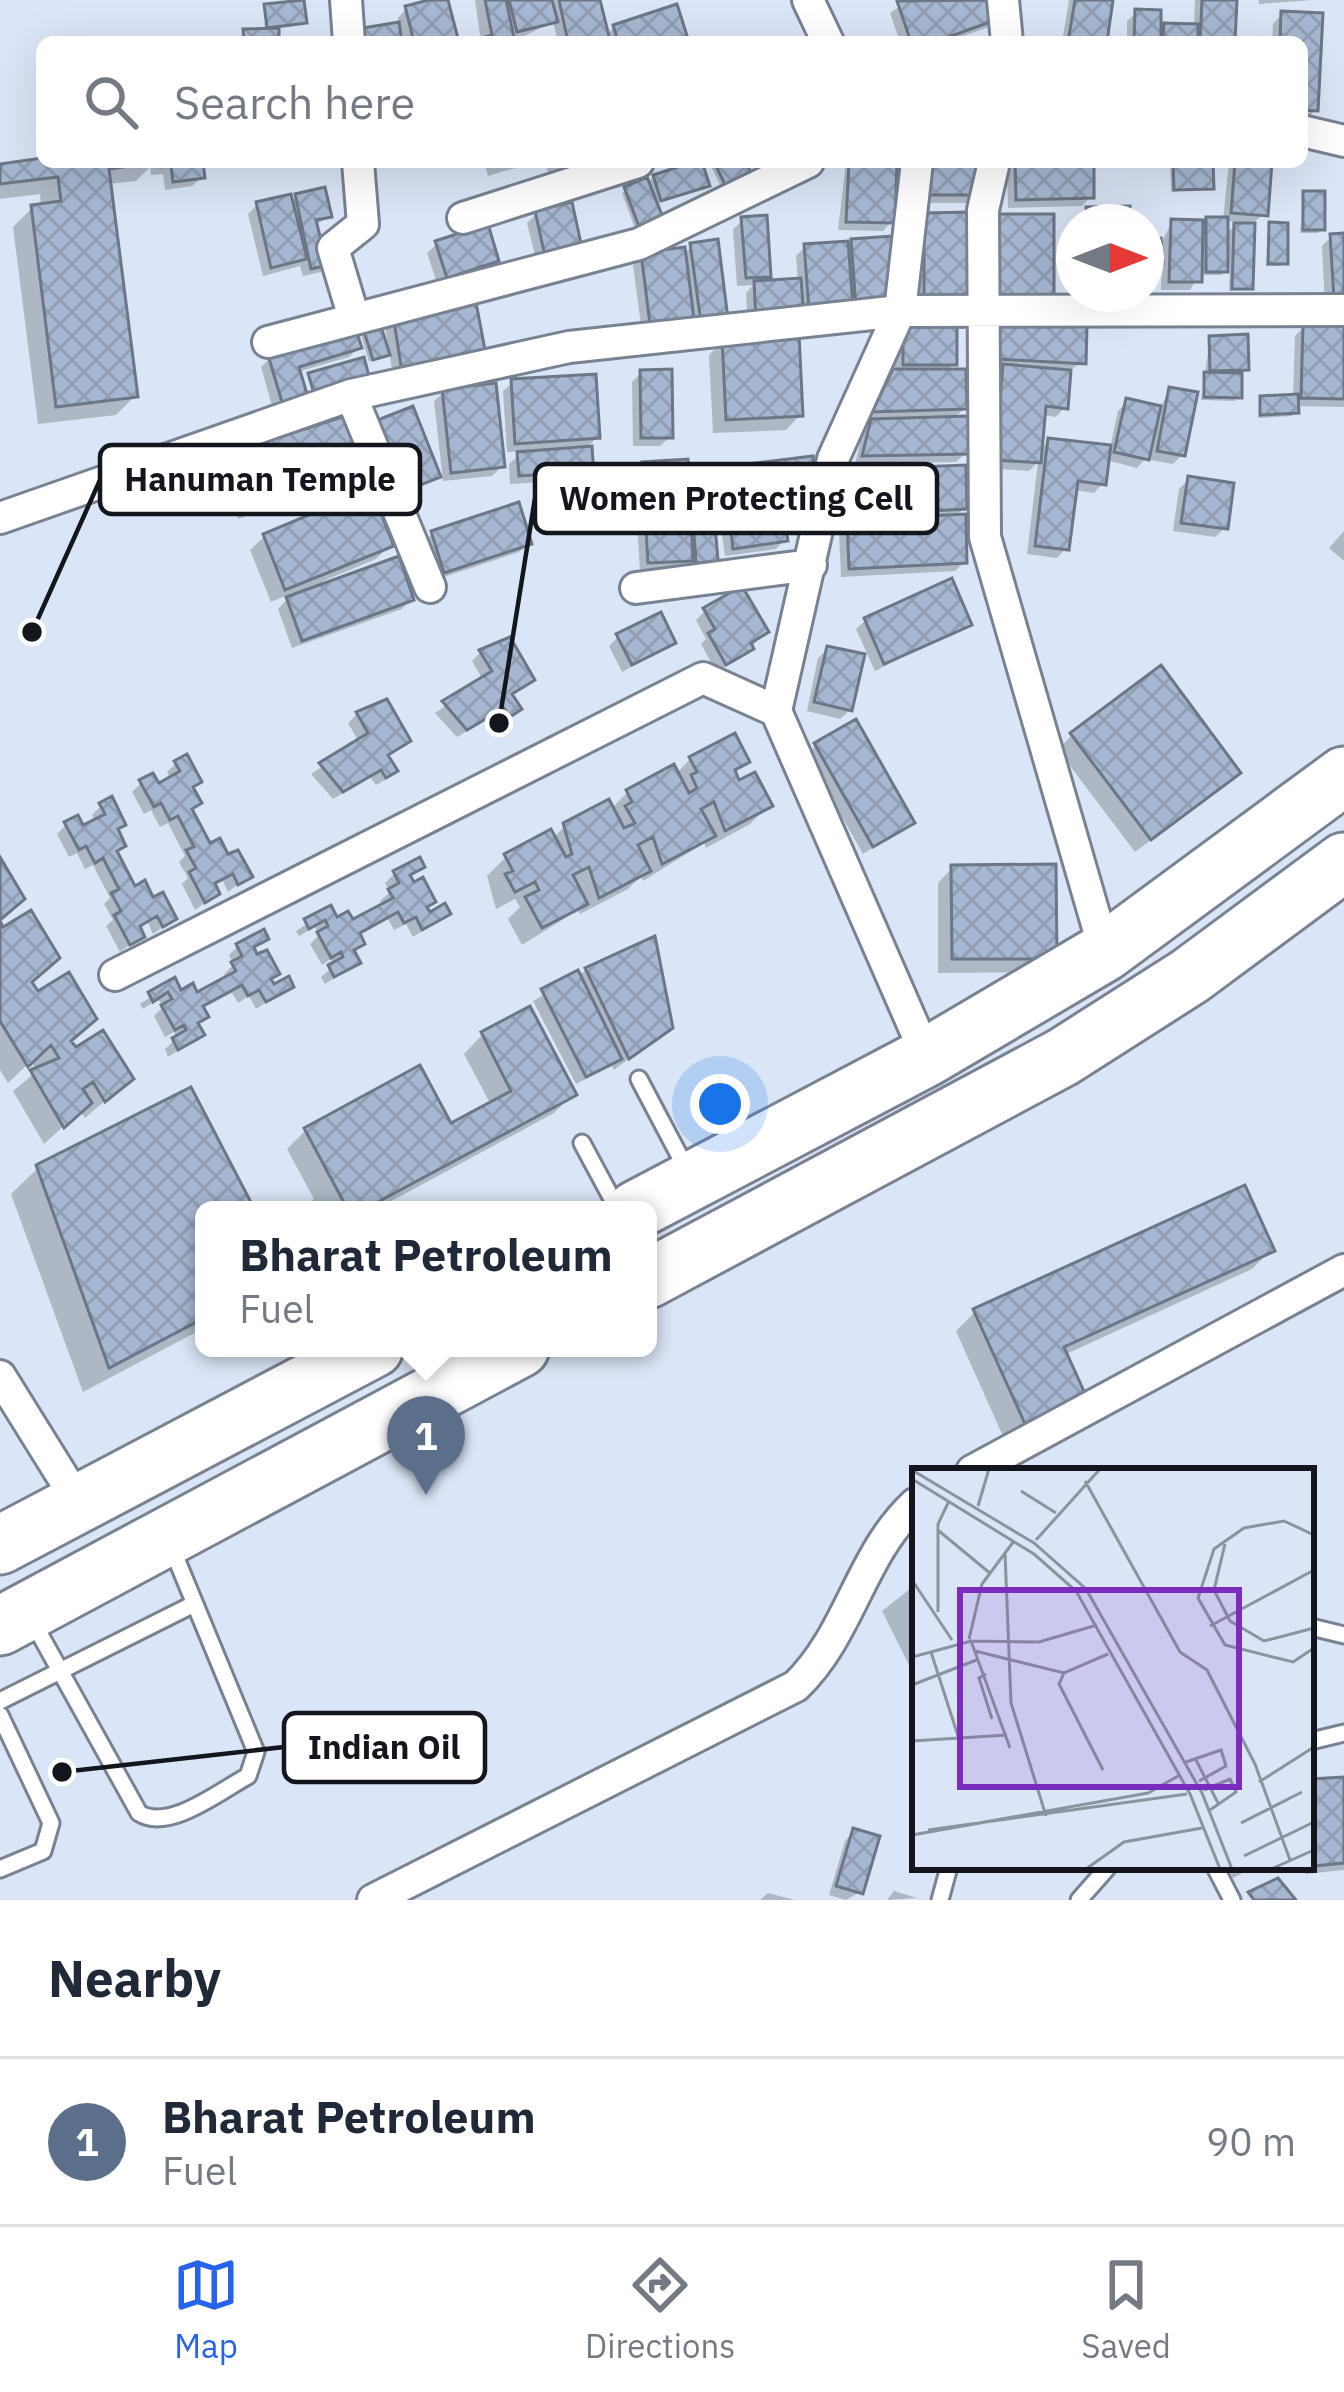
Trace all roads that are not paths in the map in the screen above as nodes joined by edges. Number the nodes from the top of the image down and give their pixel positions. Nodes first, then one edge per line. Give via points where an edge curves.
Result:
1 (346, 0) edge
2 (808, 0) edge
3 (1003, 0) edge
4 (349, 36) edge
5 (825, 36) edge
6 (1006, 36) edge
7 (1308, 132) edge
8 (1344, 141) edge
9 (358, 168) edge
10 (619, 168) edge
11 (916, 168) edge
12 (993, 168) edge
13 (767, 171) edge
14 (463, 218) dead end
15 (1344, 310) edge
16 (899, 311) junction
17 (984, 314) junction
18 (354, 318) junction
19 (268, 341) dead end
20 (351, 395) junction
21 (0, 518) edge
22 (811, 566) junction
23 (430, 587) dead end
24 (636, 587) dead end
25 (776, 711) junction
26 (1344, 776) edge
27 (1344, 862) edge
28 (1105, 952) junction
29 (115, 975) dead end
30 (927, 1057) junction
31 (639, 1079) dead end
32 (793, 1128) junction
33 (582, 1143) dead end
34 (692, 1180) junction
35 (816, 1189) junction
36 (613, 1201) edge
37 (653, 1201) edge
38 (1344, 1270) edge
39 (657, 1274) edge
40 (357, 1357) edge
41 (503, 1357) edge
42 (0, 1376) edge
43 (978, 1468) edge
44 (79, 1503) junction
45 (912, 1507) edge
46 (167, 1537) junction
47 (0, 1545) edge
48 (194, 1604) junction
49 (14, 1619) edge
50 (1314, 1628) edge
51 (1344, 1635) edge
52 (58, 1673) junction
53 (0, 1701) edge
54 (0, 1715) edge
55 (1344, 1733) edge
56 (1314, 1740) edge
57 (0, 1869) edge
58 (948, 1870) edge
59 (1105, 1870) edge
60 (1217, 1870) edge
61 (373, 1900) edge
62 (940, 1900) edge
63 (1079, 1900) edge
64 (1232, 1900) edge

1 - 4 street
2 - 5 street
3 - 6 street
7 - 8 street
9 - 18 street via 363,224 333,248
10 - 14 street
11 - 16 street
12 - 17 street via 983,210
13 - 18 street via 639,244
15 - 17 street
16 - 17 street
16 - 20 street via 569,347
16 - 22 street via 833,459
17 - 28 street via 985,537
18 - 19 street
20 - 21 street
20 - 23 street
22 - 24 street
22 - 25 street
25 - 29 street via 703,678
25 - 30 street
26 - 28 highway
27 - 35 highway via 1063,1057
28 - 30 highway
30 - 32 highway
31 - 34 lane
32 - 34 highway
32 - 35 highway
33 - 36 lane
34 - 37 highway
35 - 39 highway
38 - 43 street
40 - 44 highway
41 - 46 highway
42 - 44 street
44 - 47 highway
45 - 61 street via 886,1530 821,1663 796,1686
46 - 48 lane
46 - 49 highway
48 - 52 lane
48 - 52 lane via 256,1753 248,1776 166,1819 139,1813
49 - 52 lane
50 - 51 lane
52 - 53 lane
54 - 57 lane via 51,1823 44,1850
55 - 56 lane
58 - 62 lane
59 - 63 lane
60 - 64 lane

